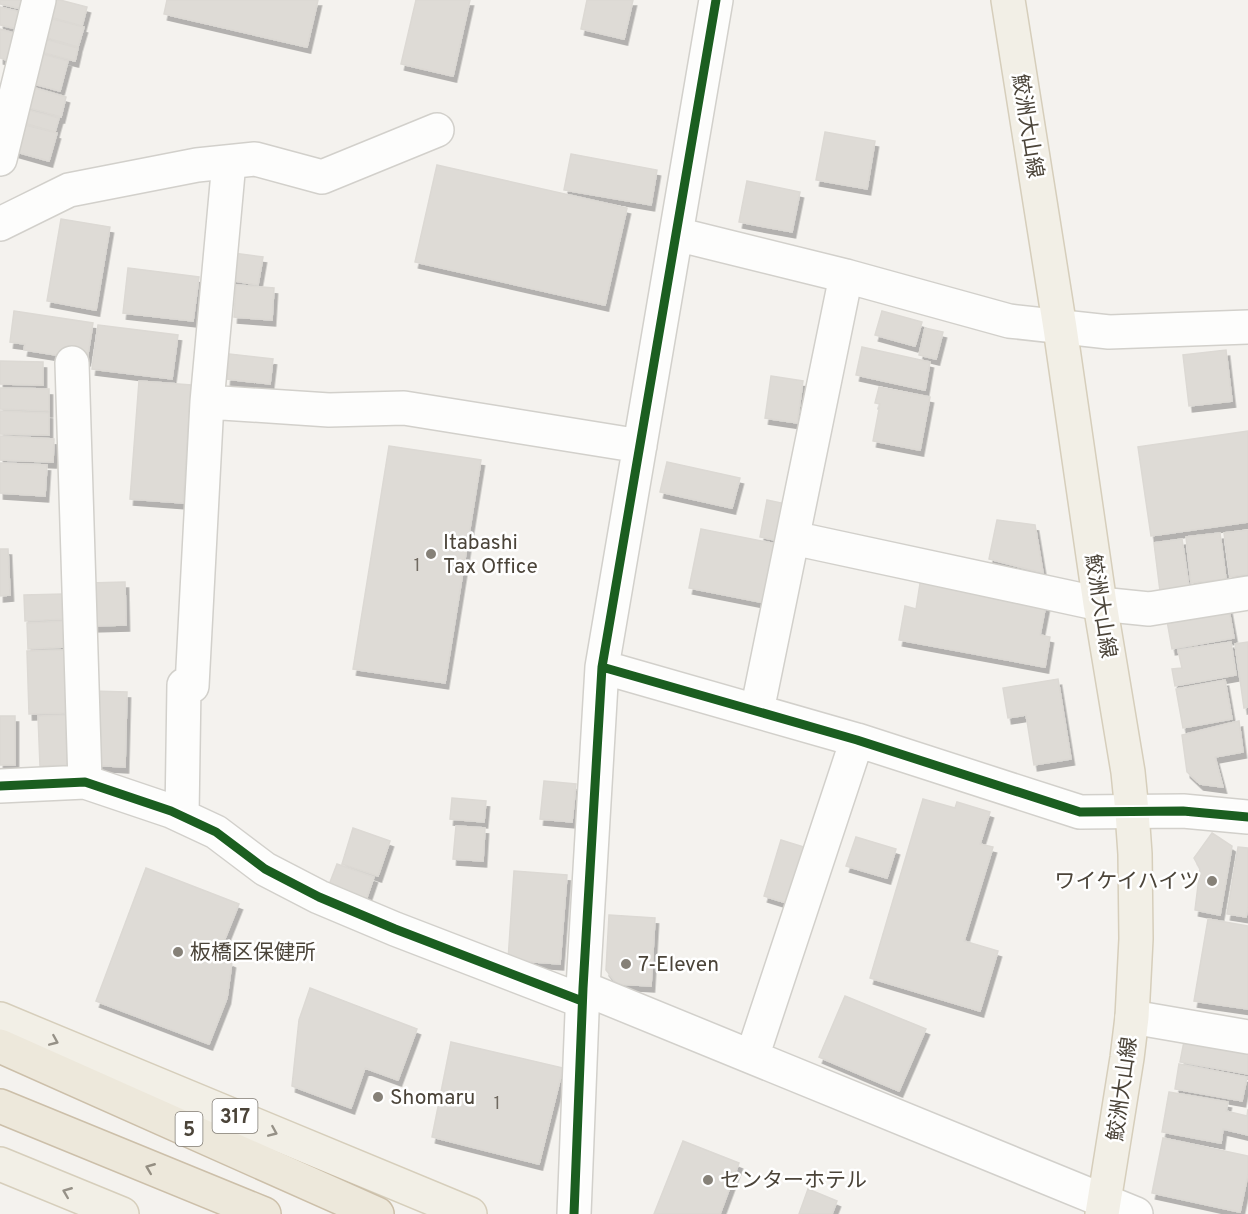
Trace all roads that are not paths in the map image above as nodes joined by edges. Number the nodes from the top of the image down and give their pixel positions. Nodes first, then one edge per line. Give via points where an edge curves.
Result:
1 (39, 0) edge
2 (716, 0) edge
3 (1008, 0) edge
4 (437, 130) dead end
5 (0, 159) edge
6 (242, 160) junction
7 (0, 224) edge
8 (676, 234) junction
9 (846, 276) junction
10 (1060, 327) junction
11 (1248, 327) edge
12 (72, 363) dead end
13 (207, 402) junction
14 (640, 446) junction
15 (793, 538) junction
16 (1248, 592) edge
17 (1100, 604) junction
18 (602, 667) junction
19 (758, 711) junction
20 (857, 740) junction
21 (85, 782) junction
22 (0, 786) edge
23 (1132, 812) junction
24 (182, 816) junction
25 (1248, 817) edge
26 (583, 995) junction
27 (1132, 1017) junction
28 (0, 1019) edge
29 (1248, 1037) edge
30 (0, 1046) edge
31 (752, 1057) junction
32 (0, 1058) edge
33 (0, 1106) edge
34 (0, 1164) edge
35 (1103, 1208) edge
36 (122, 1214) edge
37 (264, 1214) edge
38 (349, 1214) edge
39 (376, 1214) edge
40 (470, 1214) edge
41 (574, 1214) edge
42 (1136, 1214) edge

1 - 5 street
2 - 8 street
3 - 10 main road, 鮫洲大山線
4 - 6 street via 322,177
6 - 7 street via 69,190
6 - 13 street
8 - 9 street
8 - 14 street
9 - 10 street via 1009,321
9 - 15 street
10 - 11 street via 1109,332
10 - 17 main road, 鮫洲大山線
12 - 21 street
13 - 14 street via 329,410 404,408
13 - 24 street via 192,686 184,685
14 - 18 street
15 - 17 street
15 - 19 street
16 - 17 street via 1149,609
17 - 23 main road, 鮫洲大山線
18 - 19 street
18 - 26 street
19 - 20 street
20 - 23 street via 1080,813
20 - 31 street
21 - 22 street
21 - 24 street
23 - 25 street via 1183,811
23 - 27 main road, 鮫洲大山線 via 1136,939
24 - 26 street via 216,832 265,869 319,897
26 - 31 street
26 - 41 street
27 - 29 street
27 - 35 main road, 鮫洲大山線
28 -> 40 main road, 317
30 - 39 highway, 5
31 - 35 street
32 - 38 highway, 5
37 -> 33 highway
36 -> 34 main road
35 - 42 street

